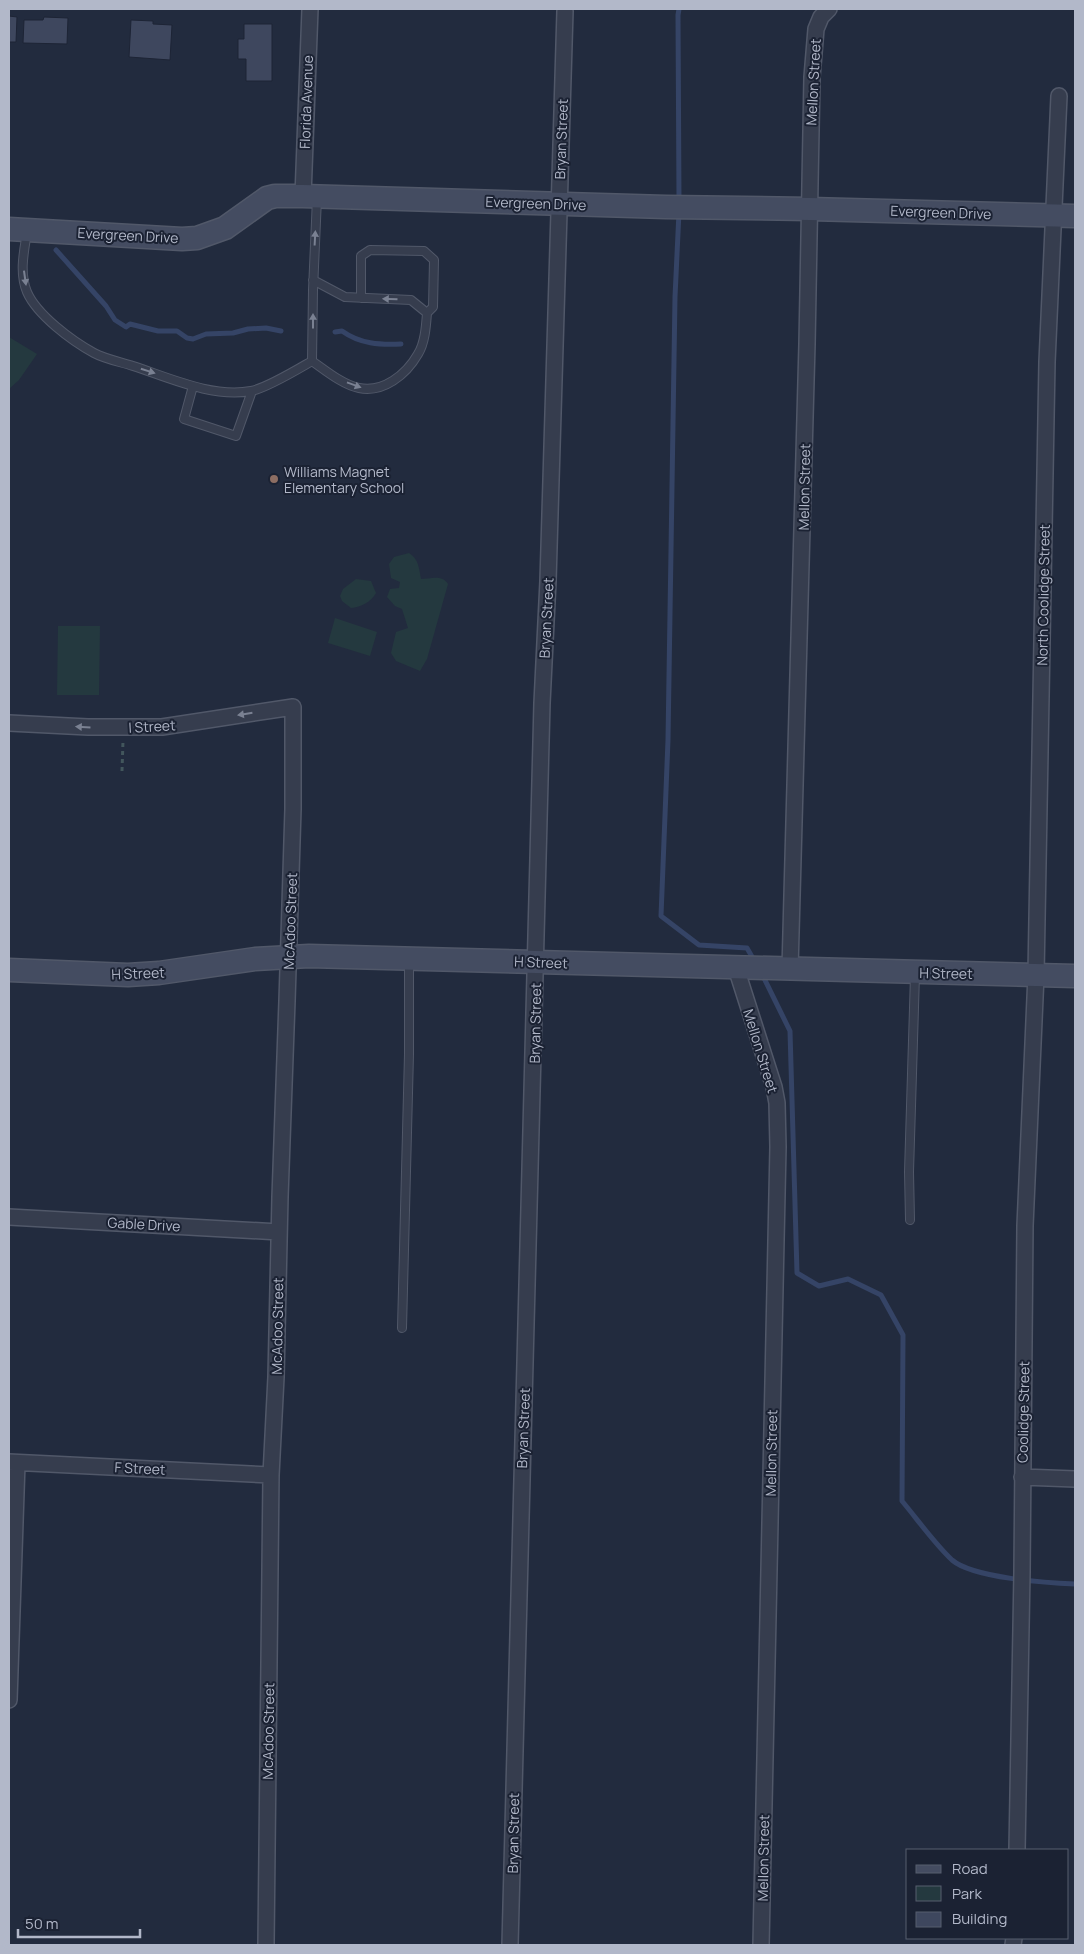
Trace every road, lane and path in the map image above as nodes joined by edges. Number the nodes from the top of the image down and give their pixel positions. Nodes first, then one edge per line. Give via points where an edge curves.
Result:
1 (310, 9) edge
2 (829, 9) edge
3 (565, 11) dead end
4 (1060, 96) dead end
5 (310, 196) junction
6 (559, 204) junction
7 (810, 209) junction
8 (1053, 216) junction
9 (1075, 216) edge
10 (18, 229) edge
11 (313, 280) junction
12 (362, 298) junction
13 (427, 313) junction
14 (312, 361) junction
15 (193, 386) junction
16 (252, 391) junction
17 (293, 707) joint
18 (9, 722) edge
19 (124, 728) junction
20 (122, 771) dead end
21 (289, 958) junction
22 (410, 958) junction
23 (536, 962) junction
24 (742, 968) junction
25 (784, 968) junction
26 (9, 970) edge
27 (915, 972) junction
28 (1036, 975) junction
29 (1075, 976) edge
30 (9, 1217) edge
31 (910, 1220) dead end
32 (279, 1232) junction
33 (402, 1328) dead end
34 (13, 1462) edge
35 (271, 1474) junction
36 (1022, 1478) junction
37 (1075, 1479) edge
38 (9, 1700) edge
39 (1016, 1849) edge
40 (266, 1945) edge
41 (510, 1945) edge
42 (761, 1945) edge

1 - 5 street, Florida Avenue
2 - 7 street, Mellon Street via 816,29
3 - 6 street, Bryan Street
4 - 8 street, North Coolidge Street
5 - 6 street, Evergreen Drive
5 - 10 street, Evergreen Drive via 267,198 225,228 197,238
11 -> 5 lane
6 - 7 street, Evergreen Drive
6 - 23 street, Bryan Street
7 - 8 street, Evergreen Drive
7 - 25 street, Mellon Street
8 - 9 street, Evergreen Drive
8 - 28 street, North Coolidge Street via 1047,362
10 -> 15 lane via 24,254 24,282 36,305 49,319 95,354
11 - 12 lane via 345,297
14 -> 11 lane
13 -> 12 lane via 412,300
12 - 13 lane via 361,256 370,250 424,250 434,260 433,307
14 -> 13 lane via 332,376 358,388 380,388 397,379 419,354
14 - 16 lane
15 - 16 lane via 222,392
15 - 16 lane via 184,419 236,436
17 -> 19 street, I Street via 183,725
17 - 21 street, McAdoo Street
19 -> 18 street, I Street
19 - 20 path
21 - 22 street, H Street
21 - 26 street, H Street via 255,958 159,974
21 - 32 street, McAdoo Street
22 - 23 street, H Street
22 - 33 lane
23 - 24 street, H Street
23 - 41 street, Bryan Street
24 - 25 street, H Street
24 - 42 street, Mellon Street via 774,1087 778,1147
25 - 27 street, H Street
27 - 28 street, H Street
27 - 31 lane
28 - 29 street, H Street
28 - 36 street, Coolidge Street via 1025,1226
30 - 32 street, Gable Drive
32 - 35 street, McAdoo Street
34 - 35 street, F Street
34 - 38 street
35 - 40 street, McAdoo Street
36 - 37 street
36 - 39 street, Coolidge Street

